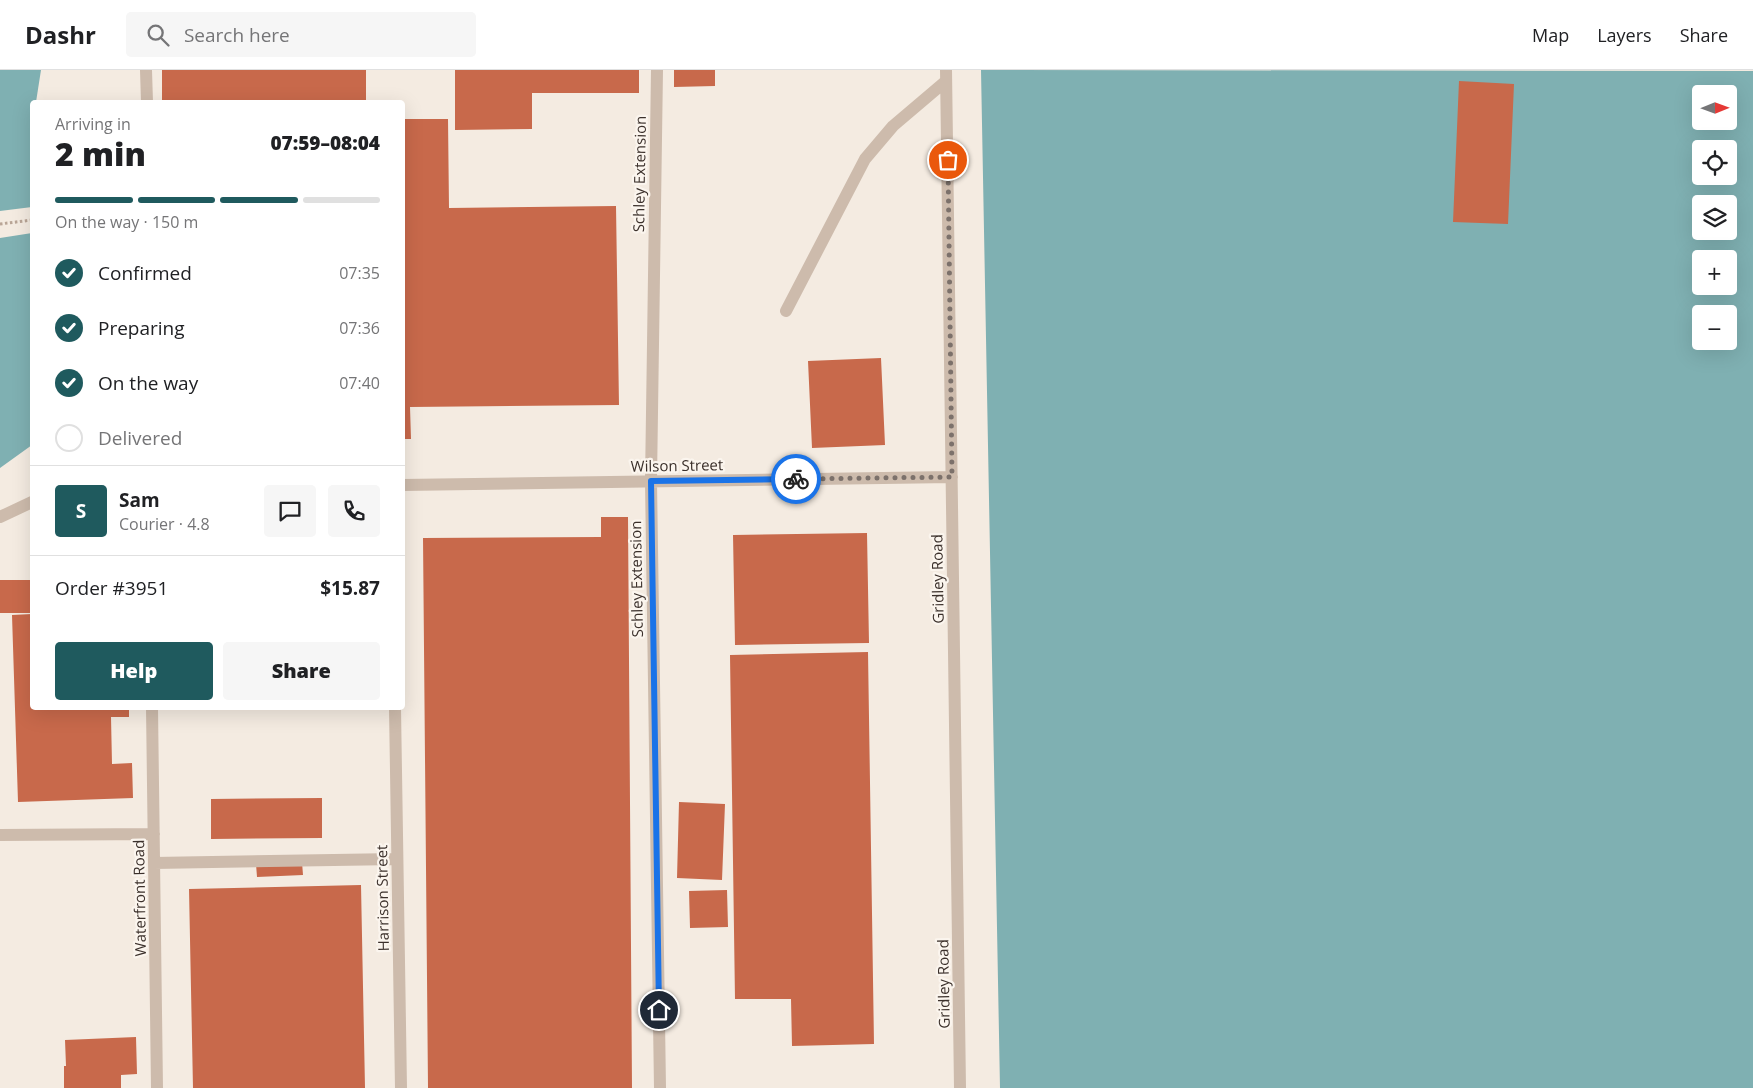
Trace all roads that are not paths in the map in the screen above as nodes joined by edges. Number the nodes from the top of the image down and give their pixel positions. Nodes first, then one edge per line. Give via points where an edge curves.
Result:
1 (146, 70) edge
2 (657, 70) edge
3 (946, 76) edge
4 (147, 100) edge
5 (786, 311) dead end
6 (952, 477) junction
7 (651, 481) junction
8 (405, 485) edge
9 (30, 503) edge
10 (0, 517) edge
11 (152, 710) edge
12 (395, 710) edge
13 (154, 834) junction
14 (0, 835) edge
15 (398, 859) junction
16 (154, 863) junction
17 (157, 1088) edge
18 (401, 1088) edge
19 (660, 1088) edge
20 (960, 1088) edge

1 - 4 street
2 - 7 street, Schley Extension
3 - 5 street via 893,126 865,159
3 - 6 street, Gridley Road
6 - 7 street, Wilson Street
6 - 20 street, Gridley Road
7 - 8 street, Wilson Street
7 - 19 street, Schley Extension
9 - 10 street
11 - 13 street, Waterfront Road
12 - 15 street, Harrison Street
13 - 14 street
13 - 16 street, Waterfront Road
15 - 16 street
15 - 18 street, Harrison Street
16 - 17 street, Waterfront Road

